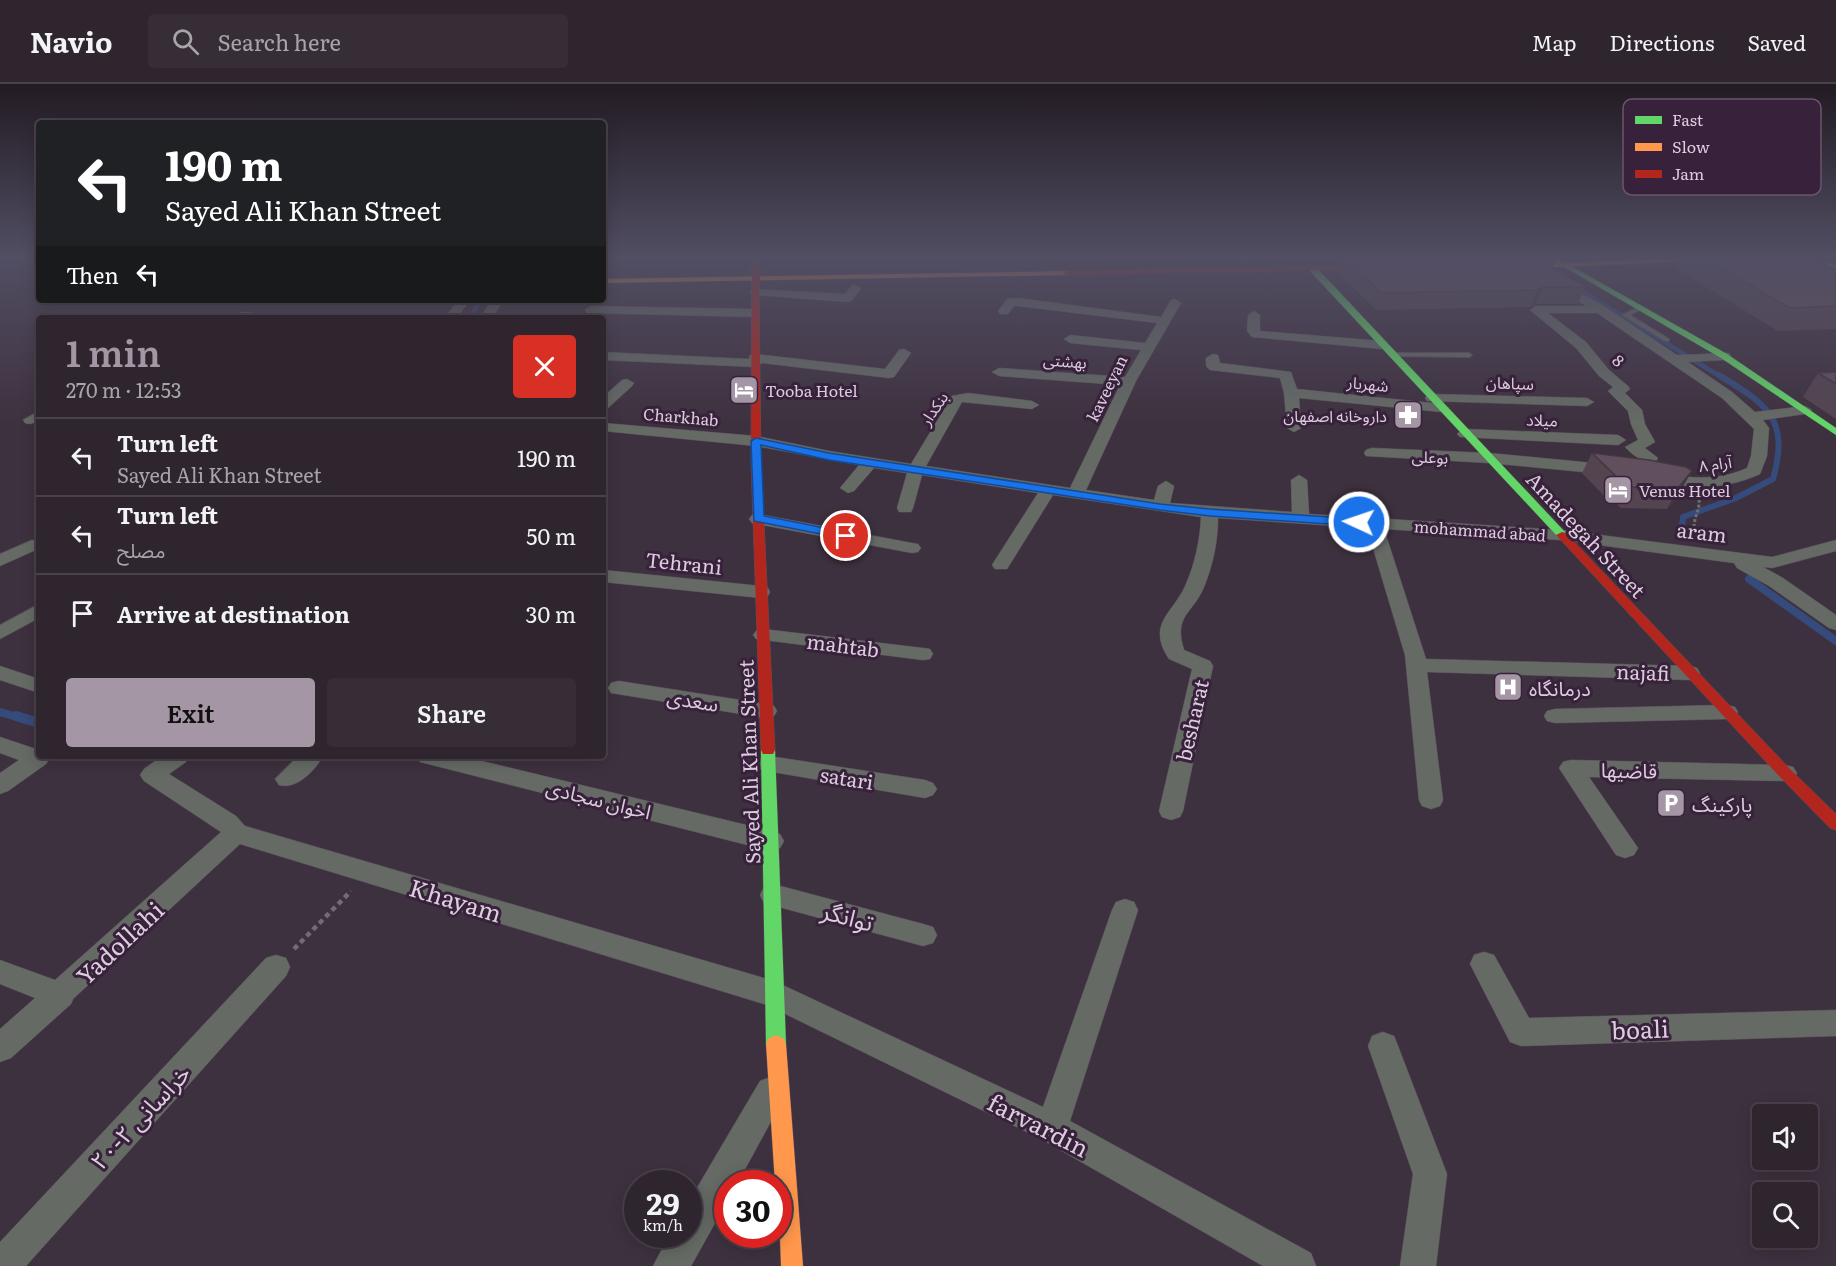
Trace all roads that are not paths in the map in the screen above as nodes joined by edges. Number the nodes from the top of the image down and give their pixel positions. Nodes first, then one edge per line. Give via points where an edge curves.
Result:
1 (754, 313) edge
2 (1105, 313) edge
3 (1170, 313) edge
4 (1351, 313) edge
5 (1540, 313) edge
6 (1605, 313) edge
7 (1629, 313) edge
8 (1650, 313) edge
9 (1668, 313) edge
10 (1254, 315) dead end
11 (1166, 321) junction
12 (1070, 339) dead end
13 (1667, 340) dead end
14 (678, 344) dead end
15 (1147, 347) junction
16 (1386, 350) junction
17 (904, 353) dead end
18 (1469, 355) dead end
19 (606, 356) edge
20 (1724, 356) junction
21 (1213, 358) dead end
22 (668, 359) junction
23 (1675, 359) junction
24 (755, 361) junction
25 (999, 372) dead end
26 (1129, 381) junction
27 (627, 383) dead end
28 (1291, 393) junction
29 (606, 402) edge
30 (1587, 402) dead end
31 (1437, 403) junction
32 (1032, 405) dead end
33 (1805, 410) junction
34 (1836, 415) edge
35 (1752, 417) junction
36 (606, 427) edge
37 (1294, 428) dead end
38 (1836, 432) edge
39 (1465, 434) junction
40 (1618, 440) dead end
41 (756, 441) junction
42 (1372, 453) dead end
43 (1489, 458) junction
44 (1650, 458) edge
45 (870, 463) junction
46 (916, 470) junction
47 (1629, 471) edge
48 (1648, 475) edge
49 (1299, 480) dead end
50 (1166, 486) dead end
51 (848, 488) dead end
52 (1049, 489) junction
53 (1076, 493) junction
54 (1160, 507) junction
55 (905, 508) dead end
56 (1210, 513) junction
57 (758, 519) junction
58 (1301, 519) junction
59 (1374, 523) junction
60 (1561, 535) junction
61 (32, 545) dead end
62 (1836, 545) edge
63 (912, 548) dead end
64 (1732, 558) junction
65 (0, 561) edge
66 (1001, 565) dead end
67 (606, 576) edge
68 (761, 592) junction
69 (36, 612) edge
70 (1836, 624) edge
71 (0, 633) edge
72 (763, 635) junction
73 (923, 654) dead end
74 (1416, 665) junction
75 (0, 673) edge
76 (1690, 673) junction
77 (36, 685) edge
78 (619, 688) dead end
79 (766, 711) junction
80 (1727, 712) junction
81 (1555, 716) dead end
82 (0, 745) edge
83 (36, 757) edge
84 (37, 759) edge
85 (168, 759) edge
86 (309, 759) edge
87 (440, 759) edge
88 (768, 764) junction
89 (149, 765) edge
90 (1785, 773) junction
91 (287, 779) dead end
92 (0, 785) edge
93 (925, 789) dead end
94 (1431, 800) dead end
95 (1171, 811) dead end
96 (1836, 824) edge
97 (236, 833) junction
98 (771, 841) junction
99 (1625, 848) dead end
100 (773, 895) junction
101 (1125, 910) dead end
102 (923, 935) dead end
103 (1484, 964) dead end
104 (276, 967) road end
105 (0, 972) edge
106 (774, 994) junction
107 (61, 995) junction
108 (1836, 1023) edge
109 (1383, 1046) dead end
110 (0, 1048) edge
111 (777, 1081) junction
112 (1052, 1128) junction
113 (2, 1266) edge
114 (670, 1266) edge
115 (792, 1266) edge
116 (1298, 1266) edge
117 (1418, 1266) edge

1 - 24 main road, Sayed Ali Khan Street
2 - 11 street
3 - 11 street, kaveeyan
4 - 16 main road, Amadegah Street
5 - 44 street, 8 via 1581,345 1623,389 1615,391 1635,410 1647,442 1633,447
6 - 23 street
7 - 13 lane via 1625,315
8 - 20 main road
9 - 34 main road
10 - 16 street via 1256,334
11 - 15 street, kaveeyan
12 - 15 street
14 - 22 street
15 - 26 street, kaveeyan
16 - 18 lane
16 - 31 main road, Amadegah Street
17 - 24 street via 889,374
19 - 22 street via 639,362
20 - 23 street
20 - 33 main road
21 - 28 street via 1215,367 1286,375
22 - 24 street
23 - 35 street
24 - 41 main road, Sayed Ali Khan Street
25 - 26 street, بهشتی
26 - 53 street, kaveeyan
27 - 29 street
28 - 31 street, شهریار
28 - 37 street
30 - 31 street, سپاهان
31 - 39 main road, Amadegah Street
32 - 46 street, بنکدار via 957,399
33 - 35 street
33 - 38 main road
35 - 48 street, ۸ آرام via 1762,429 1759,456 1754,471 1738,480 1695,485
36 - 41 street, Charkhab
39 - 40 street, میلاد
39 - 43 main road, Amadegah Street
41 - 45 street, mohammad abad
41 - 57 main road, Sayed Ali Khan Street
42 - 43 street, بوعلی
43 - 47 street
43 - 60 main road, Amadegah Street
45 - 46 street, mohammad abad
45 - 51 street
46 - 52 street, mohammad abad
46 - 55 street
49 - 58 street
50 - 54 street
52 - 53 street, mohammad abad
52 - 66 street
53 - 54 street, mohammad abad
54 - 56 street, mohammad abad
56 - 58 street, mohammad abad
56 - 95 street, besharat via 1210,532 1197,578 1190,597 1172,620 1176,654 1200,663 1203,669
57 - 63 street
57 - 68 main road, Sayed Ali Khan Street
58 - 59 street, mohammad abad
59 - 60 street, mohammad abad
59 - 74 street
60 - 64 street, aram
60 - 76 main road, Amadegah Street
61 - 65 street
62 - 64 street, aram via 1772,563
64 - 70 street via 1776,582
67 - 68 street, Tehrani
68 - 72 main road, Sayed Ali Khan Street
69 - 71 street
72 - 73 street, mahtab
72 - 79 main road, Sayed Ali Khan Street
74 - 76 street, najafi
74 - 94 street
75 - 77 street
76 - 80 main road, Amadegah Street
78 - 79 street, سعدی
79 - 88 main road, Sayed Ali Khan Street
80 - 81 street
80 - 90 main road, Amadegah Street
82 - 83 street
84 - 92 street
85 - 89 street
86 - 91 street
87 - 98 street, اخوان سجادی
88 - 93 street, satari
88 - 98 main road, Sayed Ali Khan Street
89 - 97 street, Khayam
90 - 96 main road, Amadegah Street
90 - 99 street, قاضیها via 1570,768
97 - 106 street, Khayam
97 - 107 street, Yadollahi
98 - 100 main road, Sayed Ali Khan Street
100 - 102 street, توانگر
100 - 106 main road, Sayed Ali Khan Street
101 - 112 street
103 - 108 street, boali via 1521,1032
104 - 113 street, ۲۰-خراسانی ۲
105 - 107 street
106 - 111 main road, Sayed Ali Khan Street
106 - 112 street, farvardin
107 - 110 street, Yadollahi
109 - 117 street via 1430,1174
111 - 114 street
111 - 115 main road, Sayed Ali Khan Street
112 - 116 street, farvardin

